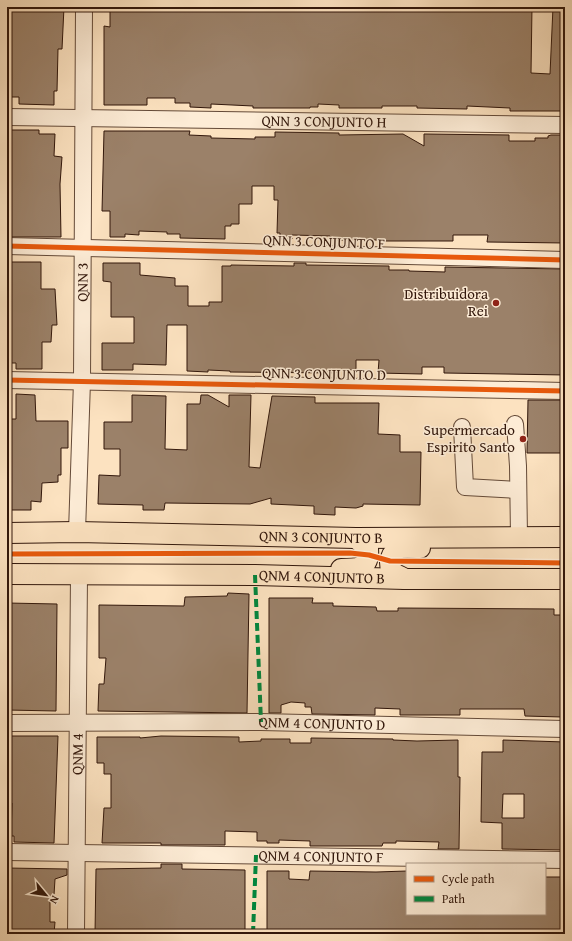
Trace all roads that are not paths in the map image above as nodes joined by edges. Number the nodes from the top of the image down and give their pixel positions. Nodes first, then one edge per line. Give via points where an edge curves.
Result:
1 (84, 7) edge
2 (7, 117) edge
3 (83, 119) junction
4 (565, 125) edge
5 (7, 246) edge
6 (83, 247) junction
7 (565, 260) edge
8 (7, 380) edge
9 (82, 381) junction
10 (565, 391) edge
11 (515, 424) dead end
12 (462, 427) dead end
13 (518, 490) junction
14 (77, 532) junction
15 (7, 533) edge
16 (519, 537) junction
17 (565, 537) edge
18 (356, 538) junction
19 (7, 574) edge
20 (79, 575) junction
21 (217, 575) junction
22 (405, 579) junction
23 (565, 579) edge
24 (7, 723) edge
25 (78, 724) junction
26 (565, 729) edge
27 (7, 852) edge
28 (77, 853) junction
29 (565, 860) edge
30 (76, 934) edge

1 - 3 street, QNN 3
2 - 3 street, QNN 3 CONJUNTO H
3 - 4 street, QNN 3 CONJUNTO H
3 - 6 street, QNN 3
5 - 6 street, QNN 3 CONJUNTO F
6 - 7 street, QNN 3 CONJUNTO F
6 - 9 street, QNN 3
8 - 9 street, QNN 3 CONJUNTO D
9 - 10 street, QNN 3 CONJUNTO D
9 - 14 street, QNN 3
11 - 13 street
12 - 13 street via 465,487
13 - 16 street
14 - 15 main road, QNN 3 CONJUNTO B
14 - 18 main road, QNN 3 CONJUNTO B
16 - 17 main road, QNN 3 CONJUNTO B
16 - 18 main road, QNN 3 CONJUNTO B
17 - 22 main road via 512,549 402,548 394,552 390,566 393,572
18 - 21 main road via 368,548 368,560 361,568 263,567
19 - 20 main road, QNM 4 CONJUNTO B
20 - 21 main road, QNM 4 CONJUNTO B
20 - 25 street, QNM 4
21 - 22 main road, QNM 4 CONJUNTO B
22 - 23 main road, QNM 4 CONJUNTO B
24 - 25 street, QNM 4 CONJUNTO D
25 - 26 street, QNM 4 CONJUNTO D via 261,722
25 - 28 street, QNM 4
27 - 28 street, QNM 4 CONJUNTO F
28 - 29 street, QNM 4 CONJUNTO F
28 - 30 street, QNM 4

